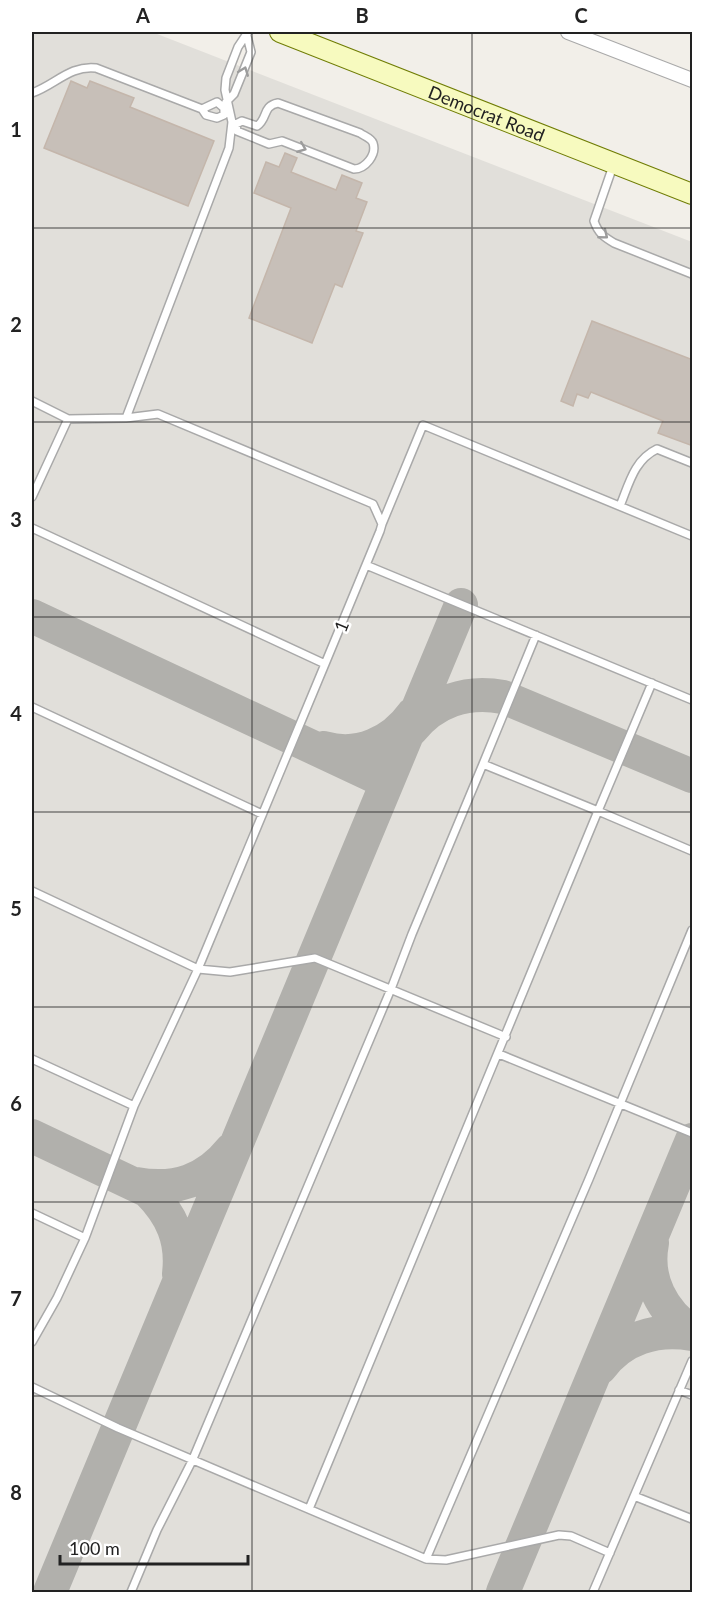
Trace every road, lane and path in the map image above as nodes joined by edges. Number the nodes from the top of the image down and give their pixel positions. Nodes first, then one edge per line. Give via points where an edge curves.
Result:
1 (280, 32) edge
2 (568, 32) edge
3 (248, 34) edge
4 (693, 80) edge
5 (32, 93) edge
6 (226, 106) junction
7 (202, 109) junction
8 (234, 123) junction
9 (614, 163) junction
10 (693, 194) edge
11 (693, 274) edge
12 (32, 401) edge
13 (126, 417) junction
14 (68, 419) junction
15 (693, 463) edge
16 (32, 497) edge
17 (620, 506) junction
18 (382, 524) junction
19 (32, 528) edge
20 (693, 536) edge
21 (366, 564) junction
22 (536, 635) junction
23 (325, 664) junction
24 (652, 683) junction
25 (693, 700) edge
26 (32, 707) edge
27 (483, 764) junction
28 (598, 811) junction
29 (262, 814) junction
30 (693, 852) edge
31 (32, 891) edge
32 (693, 930) edge
33 (198, 969) junction
34 (391, 989) junction
35 (506, 1037) junction
36 (499, 1054) junction
37 (32, 1059) edge
38 (619, 1104) junction
39 (134, 1106) junction
40 (693, 1133) edge
41 (32, 1213) edge
42 (85, 1238) junction
43 (32, 1342) edge
44 (693, 1361) edge
45 (32, 1387) edge
46 (680, 1390) junction
47 (693, 1395) edge
48 (192, 1461) junction
49 (634, 1496) junction
50 (309, 1509) junction
51 (693, 1519) edge
52 (610, 1553) junction
53 (426, 1560) junction
54 (131, 1593) edge
55 (593, 1593) edge

1 - 9 main road, Democrat Road
2 - 4 street
3 - 6 lane via 238,47 226,78
6 -> 3 lane via 251,52
5 - 7 lane via 64,74 87,67
6 - 7 lane via 218,102
6 - 7 lane via 224,115 217,118 206,115
6 - 8 lane
8 -> 8 lane via 237,131 269,144 282,141 354,169 367,165 373,149 369,138 360,133 278,103 268,108 257,126 242,121
8 - 13 lane via 229,148
9 - 10 main road, Democrat Road
9 -> 11 lane via 594,221 596,229 614,243
12 - 14 lane
13 - 14 lane
13 - 18 lane via 158,414 373,504
14 - 16 lane
15 - 17 lane via 657,449 646,454 638,462
17 - 18 lane, 1 via 423,425
17 - 20 lane
18 - 21 lane, 1
19 - 23 lane
21 - 22 lane
21 - 23 lane, 1
22 - 24 lane
22 - 27 lane
23 - 29 lane, 1
24 - 25 lane
24 - 28 lane
26 - 29 lane
27 - 28 lane
27 - 34 lane
28 - 30 lane
28 - 35 lane
29 - 33 lane, 1
31 - 33 lane
32 - 38 lane
33 - 34 lane via 230,972 315,958
33 - 39 lane, 1
34 - 35 lane
34 - 48 lane
35 - 36 lane
36 - 38 lane
36 - 50 lane
37 - 39 lane
38 - 40 lane
38 - 53 lane
39 - 42 lane, 1
41 - 42 lane
42 - 43 lane, 1
44 - 46 lane
45 - 48 lane
46 - 47 lane
46 - 49 lane
48 - 50 lane
48 - 54 lane
49 - 51 lane
49 - 52 lane
50 - 53 lane
52 - 53 lane via 571,1536 559,1535 446,1560
52 - 55 lane

